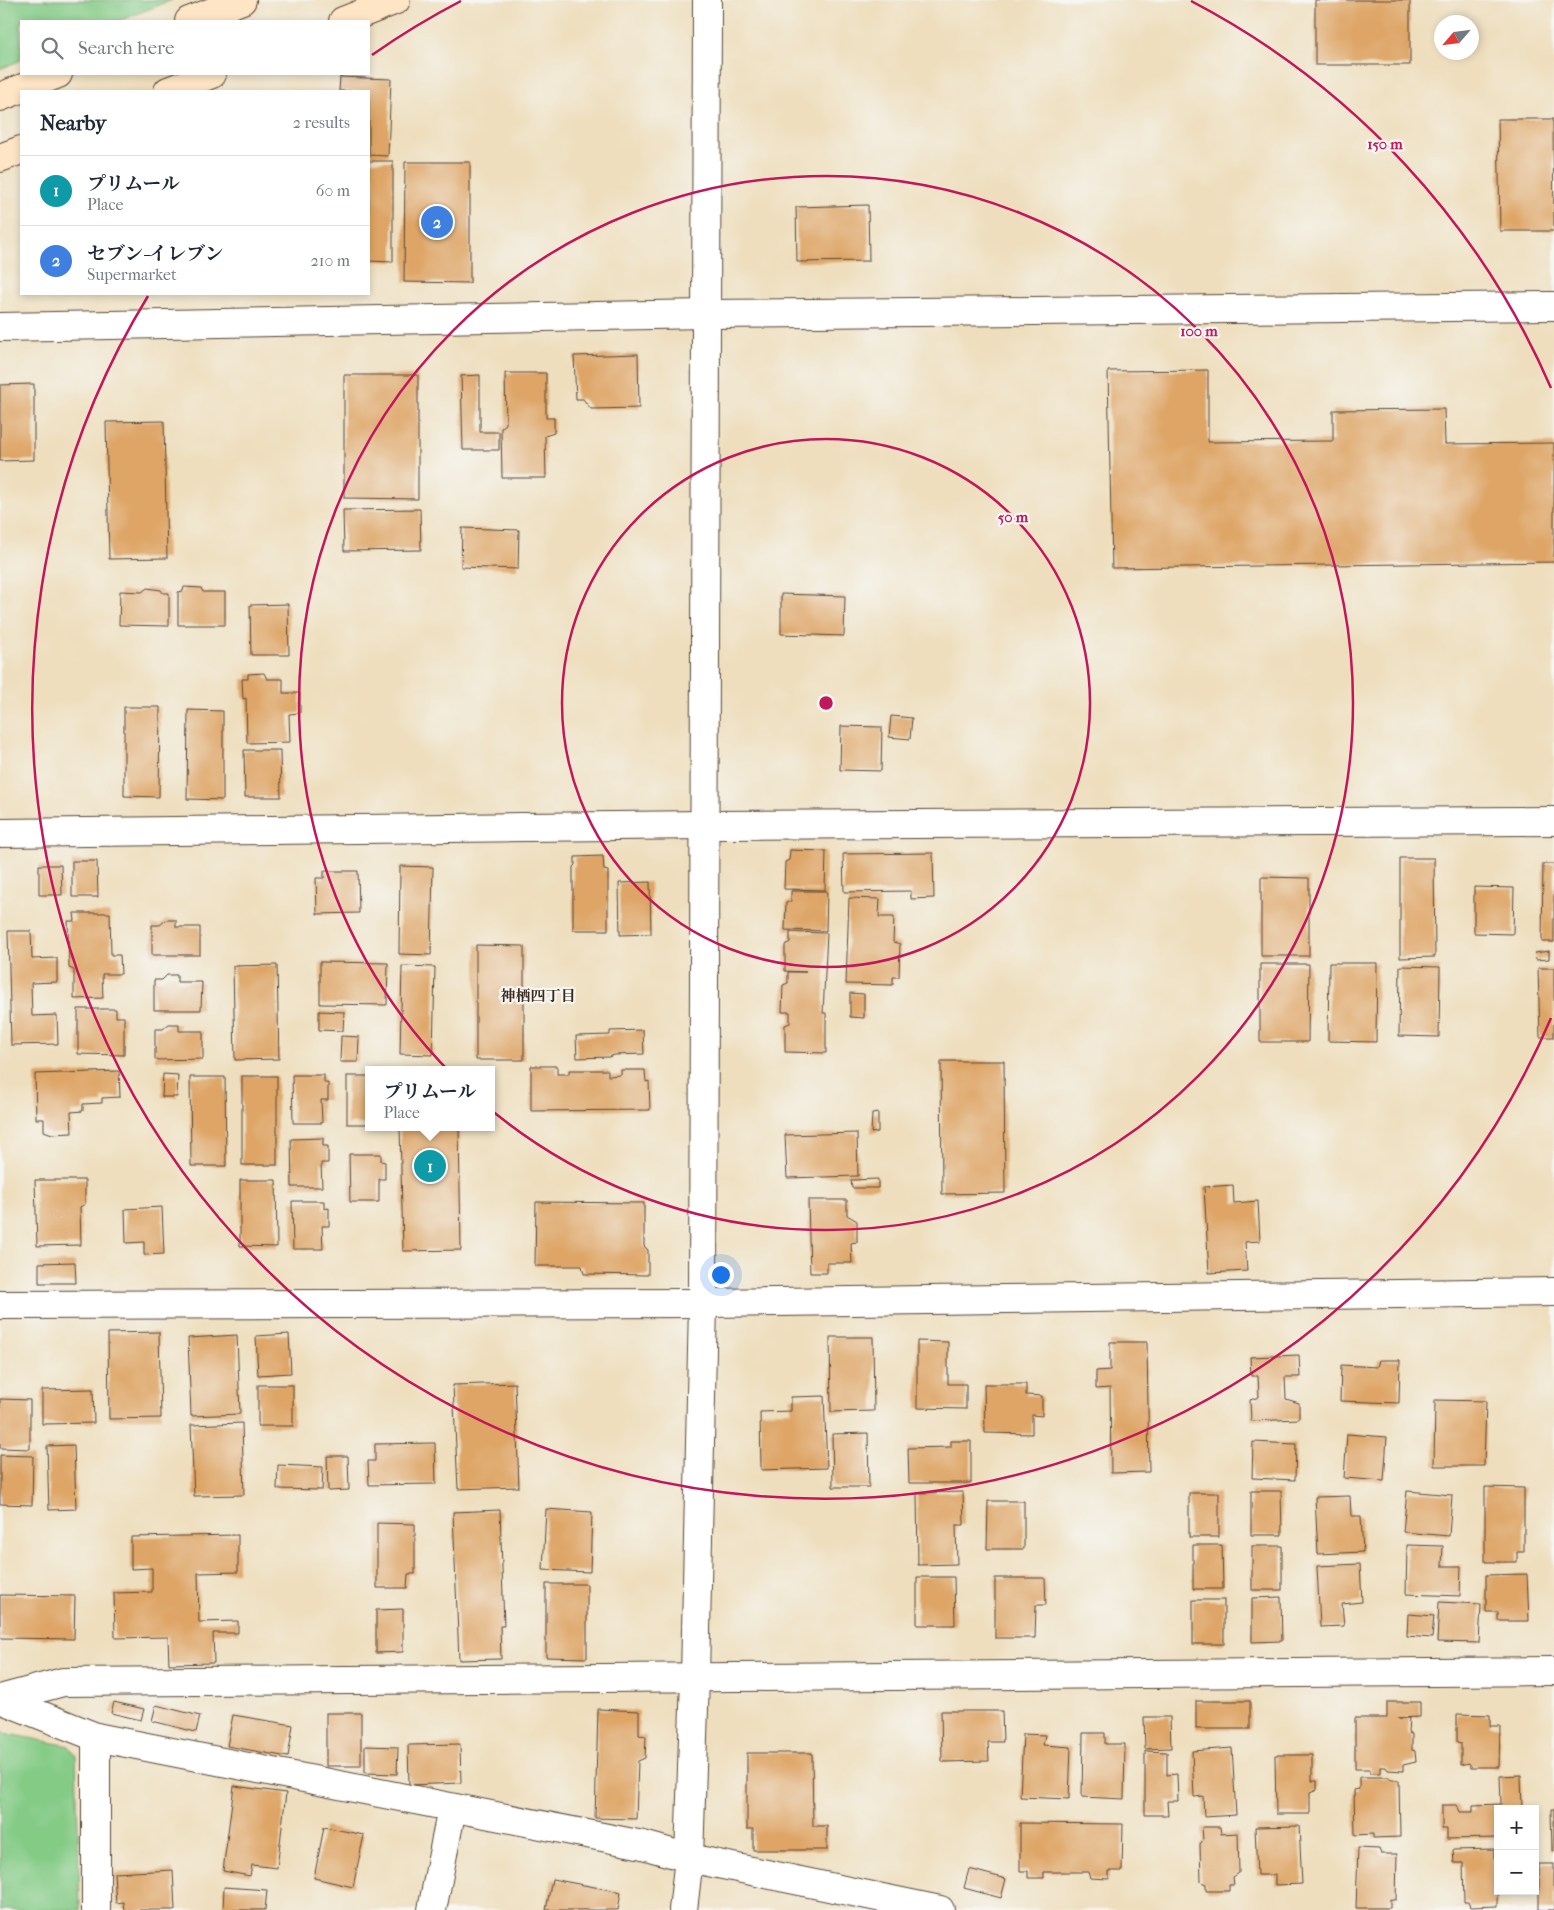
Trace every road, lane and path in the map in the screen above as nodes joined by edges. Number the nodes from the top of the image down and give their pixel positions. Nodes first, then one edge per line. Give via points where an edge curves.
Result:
1 (242, 0) edge
2 (396, 0) edge
3 (707, 0) edge
4 (192, 20) edge
5 (346, 20) edge
6 (55, 75) edge
7 (209, 75) edge
8 (171, 90) edge
9 (0, 97) edge
10 (20, 150) edge
11 (0, 158) edge
12 (1554, 306) edge
13 (706, 314) junction
14 (0, 327) edge
15 (1554, 821) edge
16 (705, 825) junction
17 (0, 833) edge
18 (1554, 1292) edge
19 (703, 1303) junction
20 (0, 1305) edge
21 (1554, 1671) edge
22 (696, 1678) junction
23 (0, 1699) edge
24 (96, 1737) junction
25 (452, 1808) junction
26 (689, 1858) junction
27 (96, 1910) edge
28 (432, 1910) edge
29 (683, 1910) edge
30 (940, 1910) edge

1 - 4 main road
2 - 5 main road
3 - 13 street
6 - 9 main road
7 - 8 main road
10 - 11 main road
12 - 13 street
13 - 14 street
13 - 16 street
15 - 16 street
16 - 17 street
16 - 19 street
18 - 19 street
19 - 20 street
19 - 22 street
21 - 22 street
22 - 23 street via 63,1682
22 - 26 street
23 - 24 street
24 - 25 street
24 - 27 street
25 - 26 street via 643,1845
25 - 28 street
26 - 29 street
26 - 30 street

